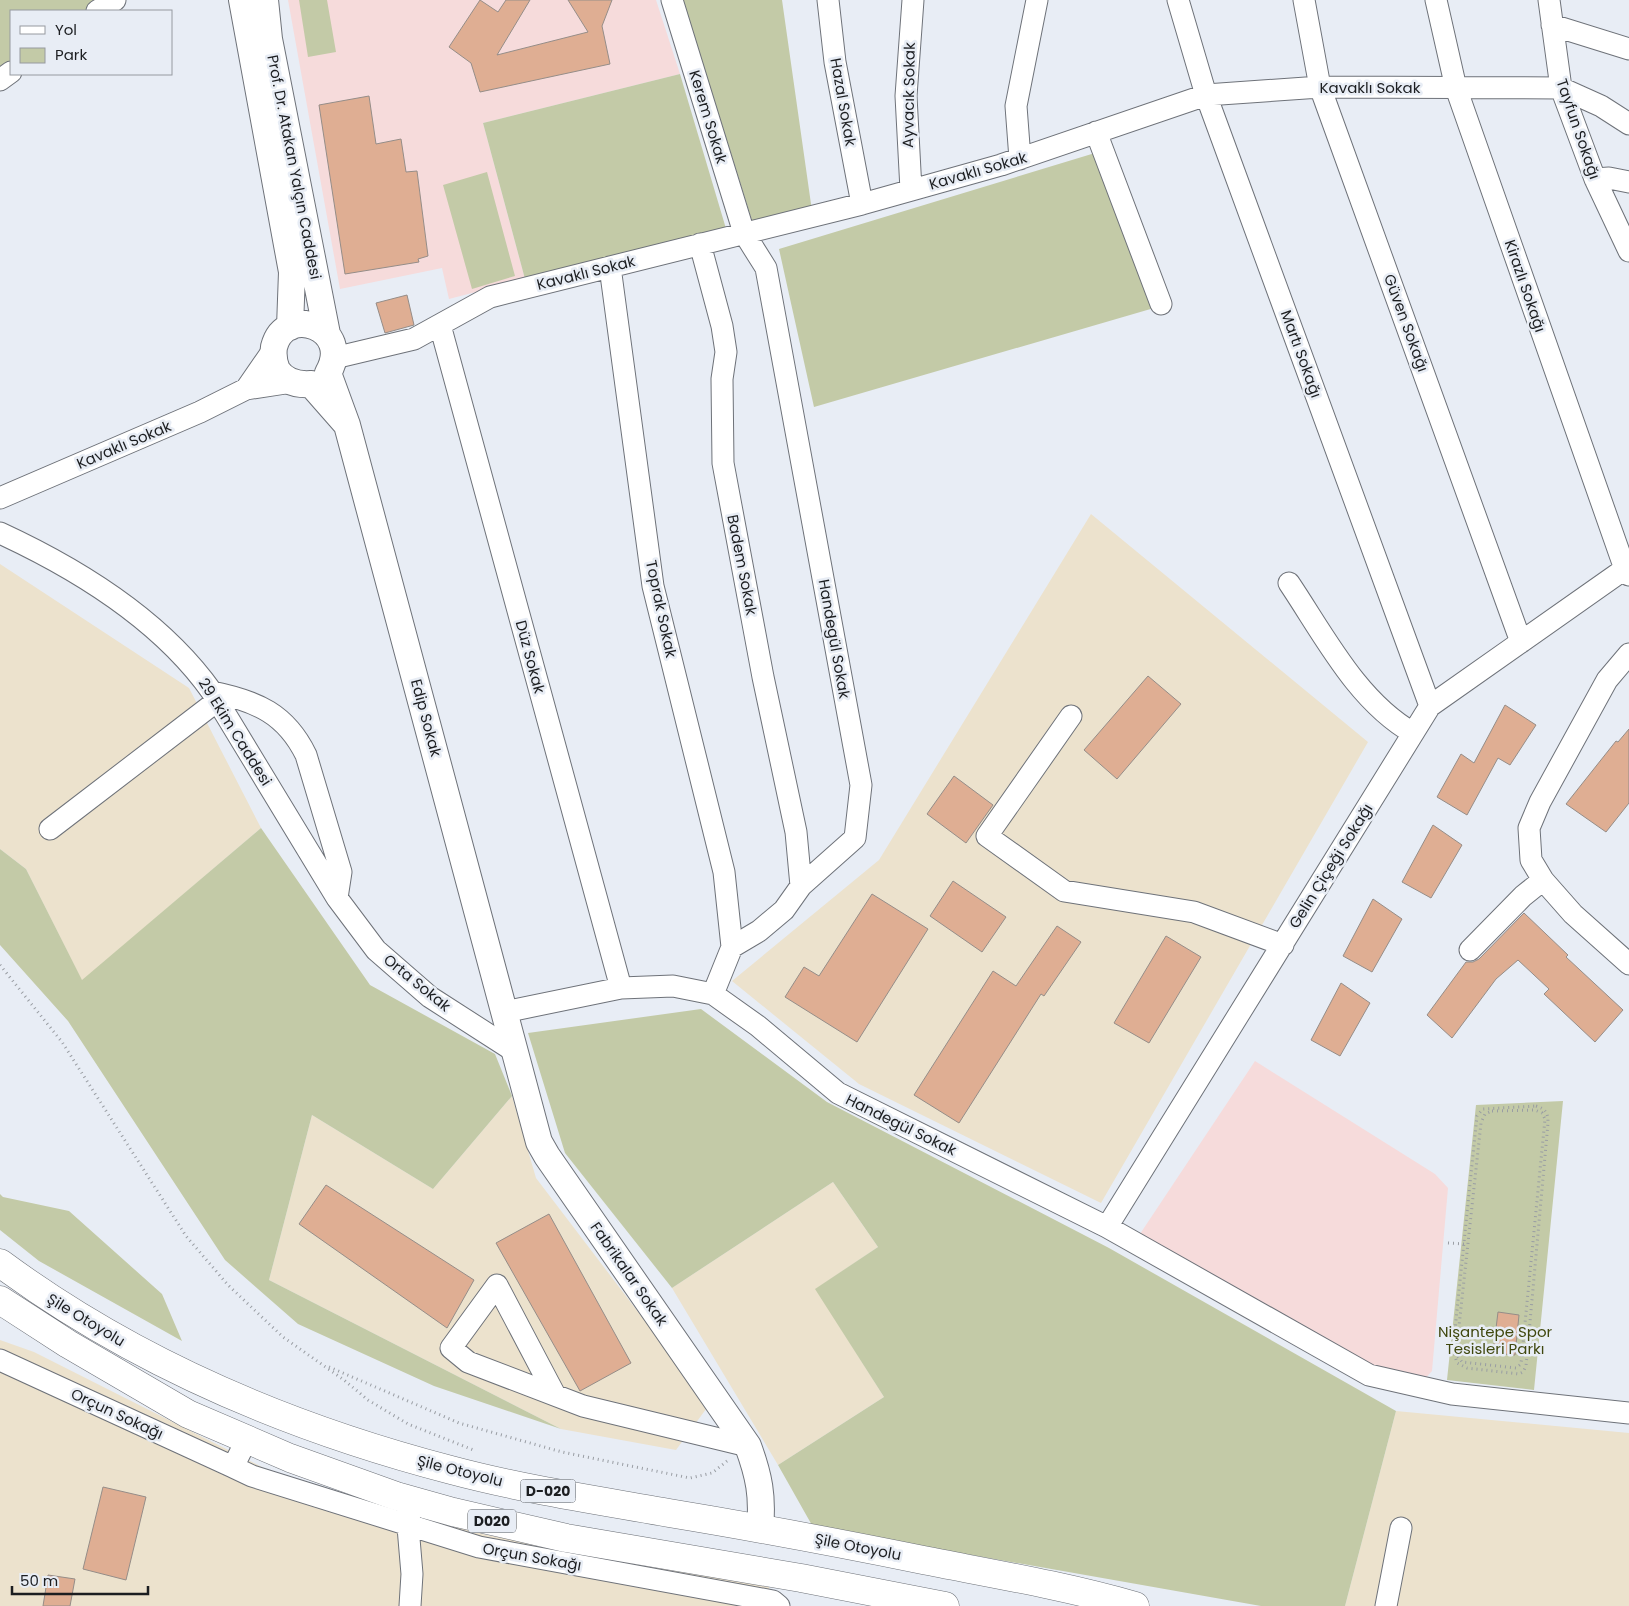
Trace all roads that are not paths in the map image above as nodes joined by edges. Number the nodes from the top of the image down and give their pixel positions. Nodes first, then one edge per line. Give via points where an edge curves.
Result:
1 (115, 0) edge
2 (242, 0) edge
3 (265, 0) edge
4 (672, 0) edge
5 (828, 0) edge
6 (913, 0) edge
7 (1037, 0) edge
8 (1178, 0) edge
9 (1304, 0) edge
10 (1436, 0) edge
11 (1548, 0) edge
12 (99, 10) edge
13 (1552, 24) junction
14 (1629, 49) edge
15 (1320, 87) junction
16 (1456, 88) junction
17 (1561, 88) junction
18 (1206, 95) junction
19 (1629, 124) edge
20 (1096, 132) junction
21 (1020, 159) junction
22 (1596, 179) junction
23 (1629, 182) edge
24 (911, 190) junction
25 (862, 204) junction
26 (744, 233) junction
27 (700, 244) junction
28 (1629, 251) edge
29 (610, 267) junction
30 (1161, 304) dead end
31 (440, 325) junction
32 (290, 327) junction
33 (274, 350) junction
34 (319, 366) junction
35 (246, 389) junction
36 (0, 498) edge
37 (0, 533) edge
38 (1628, 570) edge
39 (1289, 583) dead end
40 (1521, 642) junction
41 (1629, 654) edge
42 (215, 696) junction
43 (1430, 706) junction
44 (1071, 716) dead end
45 (1413, 733) junction
46 (50, 829) dead end
47 (1543, 880) junction
48 (801, 886) junction
49 (337, 898) junction
50 (1283, 945) junction
51 (732, 947) junction
52 (1470, 950) dead end
53 (1629, 964) edge
54 (620, 988) junction
55 (714, 994) junction
56 (504, 1012) junction
57 (514, 1051) junction
58 (1107, 1227) junction
59 (0, 1263) edge
60 (0, 1300) edge
61 (0, 1316) edge
62 (68, 1344) junction
63 (0, 1360) edge
64 (555, 1396) junction
65 (1629, 1412) edge
66 (247, 1439) junction
67 (748, 1446) junction
68 (233, 1468) junction
69 (410, 1513) junction
70 (760, 1528) junction
71 (1401, 1528) dead end
72 (410, 1606) edge
73 (779, 1606) edge
74 (945, 1606) edge
75 (1135, 1606) edge
76 (1386, 1606) edge

1 - 12 street
2 - 32 main road, Prof. Dr. Atakan Yalçın Caddesi via 292,272
3 - 34 main road, Prof. Dr. Atakan Yalçın Caddesi
4 - 26 street, Kerem Sokak
5 - 25 street, Hazal Sokak
6 - 24 street, Ayvacık Sokak via 906,96
7 - 21 street via 1016,106
8 - 18 street, Martı Sokağı
9 - 15 street, Güven Sokağı
10 - 16 street, Kirazlı Sokağı
11 - 13 street, Tayfun Sokağı
13 - 14 street
13 - 17 street, Tayfun Sokağı
15 - 16 street, Kavaklı Sokak
15 - 18 street, Kavaklı Sokak
15 - 40 street, Güven Sokağı
16 - 17 street, Kavaklı Sokak
16 - 38 street, Kirazlı Sokağı
17 - 19 street, Kavaklı Sokak via 1601,106
17 - 22 street, Tayfun Sokağı
18 - 20 street, Kavaklı Sokak
18 - 43 street, Martı Sokağı
20 - 21 street, Kavaklı Sokak
20 - 30 street
21 - 24 street, Kavaklı Sokak
22 - 23 street
22 - 28 street, Tayfun Sokağı
24 - 25 street, Kavaklı Sokak
25 - 26 street, Kavaklı Sokak
26 - 27 street, Kavaklı Sokak
26 - 48 street, Handegül Sokak via 766,268 861,785 855,838
27 - 29 street, Kavaklı Sokak
27 - 48 street, Badem Sokak via 726,352 722,379 723,463 796,832
29 - 31 street, Kavaklı Sokak via 490,297
29 - 51 street, Toprak Sokak via 653,586 724,872
31 - 34 street, Kavaklı Sokak via 414,339
31 - 54 street, Düz Sokak
32 - 33 main road via 282,332
32 - 34 main road via 310,324
33 - 34 main road via 277,370
33 - 35 street
34 - 35 street, Kavaklı Sokak
34 - 56 main road, Edip Sokak via 347,425
35 - 36 street, Kavaklı Sokak
37 - 42 street, 29 Ekim Caddesi via 25,544 111,595 151,626 195,668
38 - 40 street, Gelin Çiçeği Sokağı
39 - 45 street via 1366,695 1388,717
40 - 43 street, Gelin Çiçeği Sokağı
41 - 47 street via 1607,680 1529,828 1531,860
42 - 46 street
42 - 49 street, 29 Ekim Caddesi
42 - 49 street via 243,700 276,716 298,738 341,872
43 - 45 street, Gelin Çiçeği Sokağı
44 - 50 street via 987,836 1064,891 1194,912
45 - 50 street, Gelin Çiçeği Sokağı
47 - 52 street
47 - 53 street via 1573,914
48 - 51 street, Handegül Sokak via 784,910
49 - 57 street, Orta Sokak via 376,950 398,972 430,997
50 - 58 street, Gelin Çiçeği Sokağı
51 - 55 street
54 - 55 street, Handegül Sokak via 673,986
54 - 56 street, Handegül Sokak
55 - 58 street, Handegül Sokak via 758,1026 838,1094
56 - 57 main road, Fabrikalar Sokak
57 - 67 main road, Fabrikalar Sokak via 534,1128 547,1156
58 - 65 street, Handegül Sokak via 1369,1375 1452,1394
59 - 70 highway, Şile Otoyolu / D-020 via 106,1334 193,1379 363,1445 502,1482
60 - 62 highway, Şile Otoyolu
61 - 62 highway
62 - 66 highway, Şile Otoyolu / D020 via 188,1414
63 - 68 street, Orçun Sokağı
64 - 64 street via 468,1362 451,1348 497,1285
64 - 67 street via 583,1406
66 - 68 street
66 - 69 highway, Şile Otoyolu / D020
67 - 70 main road, Fabrikalar Sokak via 757,1470 762,1501
68 - 69 street, Orçun Sokağı via 252,1476
69 - 72 street
69 - 73 street, Orçun Sokağı via 478,1547 773,1601
69 - 74 highway, Şile Otoyolu / D020 via 801,1578
70 - 75 highway, Şile Otoyolu / D-020 via 1002,1575
71 - 76 street

